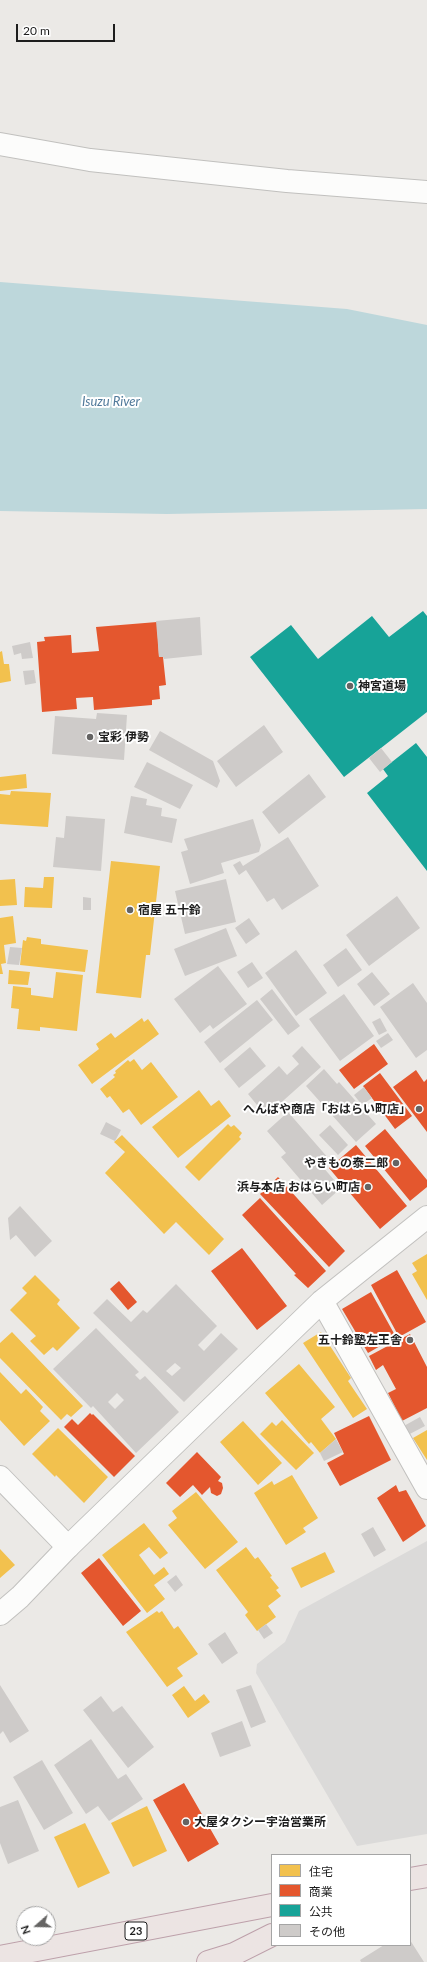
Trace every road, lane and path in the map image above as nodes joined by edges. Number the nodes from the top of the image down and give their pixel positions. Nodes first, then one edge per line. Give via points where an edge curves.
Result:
1 (0, 144) edge
2 (427, 192) edge
3 (427, 1217) edge
4 (322, 1301) junction
5 (0, 1477) edge
6 (427, 1488) edge
7 (68, 1547) junction
8 (0, 1614) edge
9 (427, 1876) edge
10 (411, 1879) edge
11 (271, 1905) edge
12 (271, 1936) edge
13 (0, 1957) edge
14 (208, 1962) edge

1 - 2 street via 90,160 287,181
3 - 4 street
4 - 6 street
4 - 7 street
5 - 7 street
7 - 8 street
9 - 10 highway
11 - 13 highway, 23
12 - 14 highway via 234,1954

